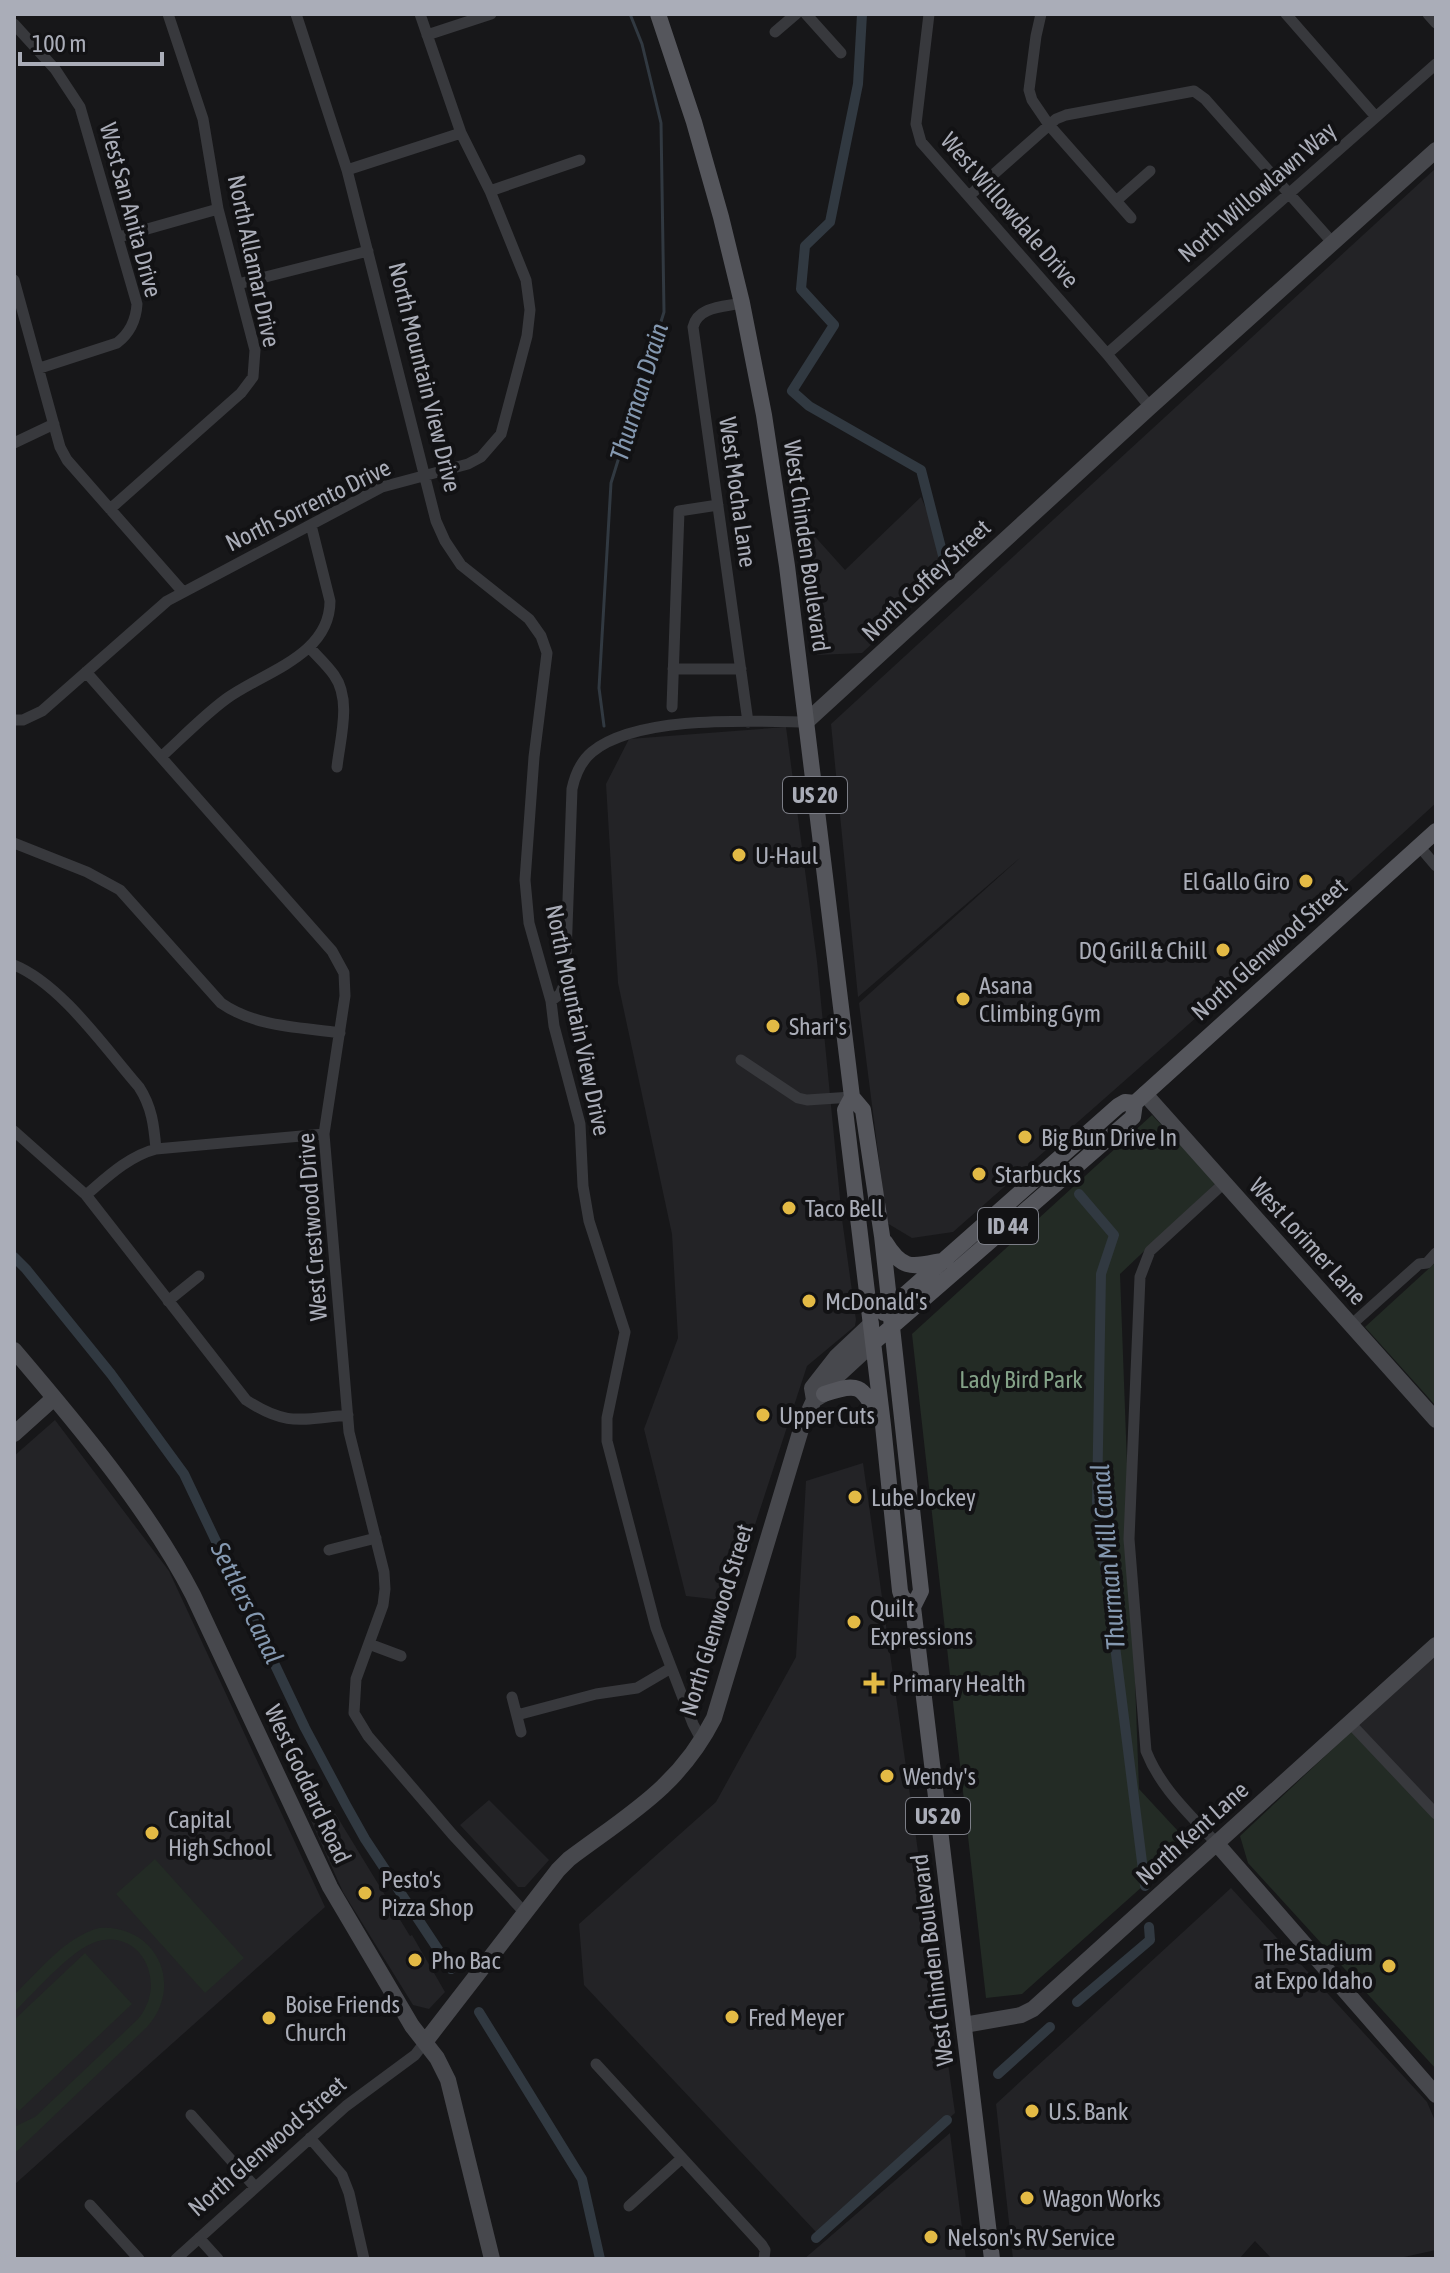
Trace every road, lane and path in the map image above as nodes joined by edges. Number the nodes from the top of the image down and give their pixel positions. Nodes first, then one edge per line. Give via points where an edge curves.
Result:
1 (168, 14) edge
2 (296, 14) edge
3 (420, 14) edge
4 (491, 14) edge
5 (658, 14) edge
6 (796, 14) edge
7 (806, 14) edge
8 (929, 14) edge
9 (1041, 14) edge
10 (1286, 14) edge
11 (1428, 14) edge
12 (1436, 23) edge
13 (14, 24) edge
14 (775, 32) dead end
15 (427, 35) junction
16 (841, 53) dead end
17 (1436, 64) edge
18 (1376, 117) junction
19 (1049, 125) junction
20 (461, 133) junction
21 (1436, 150) edge
22 (580, 160) dead end
23 (347, 170) junction
24 (1150, 171) dead end
25 (490, 191) junction
26 (1289, 194) junction
27 (969, 196) junction
28 (1116, 201) junction
29 (218, 209) junction
30 (1131, 218) dead end
31 (119, 237) junction
32 (1332, 242) junction
33 (368, 251) junction
34 (14, 280) edge
35 (238, 284) junction
36 (742, 303) junction
37 (1107, 354) junction
38 (40, 368) junction
39 (1150, 407) junction
40 (54, 424) junction
41 (14, 443) edge
42 (425, 476) junction
43 (718, 505) junction
44 (110, 509) junction
45 (311, 525) junction
46 (183, 592) junction
47 (309, 647) junction
48 (673, 669) junction
49 (741, 669) junction
50 (86, 672) junction
51 (672, 707) dead end
52 (14, 720) edge
53 (748, 722) junction
54 (806, 722) junction
55 (161, 757) junction
56 (337, 767) dead end
57 (1436, 831) edge
58 (14, 843) edge
59 (1419, 846) junction
60 (1436, 866) edge
61 (14, 965) edge
62 (551, 1001) junction
63 (340, 1033) junction
64 (741, 1060) dead end
65 (852, 1097) junction
66 (1140, 1099) junction
67 (14, 1131) edge
68 (324, 1134) junction
69 (156, 1149) junction
70 (1224, 1183) junction
71 (86, 1195) junction
72 (882, 1236) junction
73 (1436, 1253) edge
74 (948, 1260) junction
75 (199, 1276) dead end
76 (168, 1301) junction
77 (890, 1309) junction
78 (871, 1324) junction
79 (1351, 1325) junction
80 (892, 1328) junction
81 (873, 1343) junction
82 (14, 1350) edge
83 (819, 1397) junction
84 (54, 1398) junction
85 (348, 1415) junction
86 (1436, 1420) edge
87 (883, 1425) junction
88 (14, 1434) edge
89 (376, 1538) junction
90 (329, 1550) dead end
91 (913, 1607) junction
92 (369, 1644) junction
93 (1436, 1645) edge
94 (401, 1656) dead end
95 (671, 1668) junction
96 (512, 1697) dead end
97 (517, 1715) junction
98 (1350, 1723) junction
99 (521, 1732) dead end
100 (702, 1741) junction
101 (1436, 1814) edge
102 (1217, 1844) junction
103 (525, 1913) junction
104 (964, 2025) junction
105 (425, 2042) junction
106 (596, 2064) dead end
107 (1436, 2095) edge
108 (191, 2115) dead end
109 (310, 2138) junction
110 (682, 2158) junction
111 (255, 2187) junction
112 (90, 2205) dead end
113 (629, 2206) dead end
114 (199, 2238) junction
115 (765, 2257) edge
116 (139, 2259) edge
117 (176, 2259) edge
118 (218, 2259) edge
119 (364, 2259) edge
120 (492, 2259) edge
121 (992, 2259) edge

1 - 29 street, North Allamar Drive via 203,119
2 - 23 street, North Mountain View Drive
3 - 15 street, North Sorrento Drive
4 - 15 street
5 - 36 main road, West Chinden Boulevard / US 20 via 694,122
6 - 14 street
7 - 16 street
8 - 27 street, West Willowdale Drive via 917,134
9 - 19 street via 1029,90
10 - 18 street
11 - 12 street
13 - 31 street, West San Anita Drive via 55,69 80,107
15 - 20 street, North Sorrento Drive
17 - 18 street, North Willowlawn Way
18 - 26 street, North Willowlawn Way
19 - 26 street via 1066,115 1194,91
19 - 27 street
19 - 28 street
20 - 23 street
20 - 25 street, North Sorrento Drive
21 - 32 street, North Coffey Street
22 - 25 street
23 - 33 street, North Mountain View Drive
24 - 28 street
25 - 42 street, North Sorrento Drive via 526,280 527,336 501,434 492,447 468,464
26 - 32 street
26 - 37 street, North Willowlawn Way
27 - 37 street, West Willowdale Drive
28 - 30 street
29 - 31 street
29 - 35 street, North Allamar Drive
31 - 38 street, West San Anita Drive via 137,304 129,331 108,347
32 - 39 street, North Coffey Street
33 - 35 street
33 - 42 street, North Mountain View Drive
34 - 38 street
35 - 44 street, North Allamar Drive via 255,350 253,377
36 - 43 street, West Mocha Lane via 702,312 694,325
36 - 54 main road, West Chinden Boulevard / US 20 via 781,518
37 - 39 street, West Willowdale Drive
38 - 40 street
39 - 54 street, North Coffey Street
40 - 41 street
40 - 44 street via 67,460
42 - 45 street, North Sorrento Drive via 382,487
42 - 62 street, North Mountain View Drive via 436,521 461,565 529,619 547,653 525,880 529,923
43 - 48 street via 679,511
43 - 49 street, West Mocha Lane
44 - 46 street
45 - 46 street, North Sorrento Drive
45 - 47 street via 330,611
46 - 50 street, North Sorrento Drive
47 - 55 street via 225,700
47 - 56 street via 342,690
48 - 49 street
48 - 51 street
49 - 53 street, West Mocha Lane
50 - 52 street, North Sorrento Drive via 42,711
50 - 55 street, West Crestwood Drive
53 - 54 street
53 - 62 street via 673,725 631,733 594,750 580,765 572,789 565,983
54 - 65 main road, West Chinden Boulevard / US 20
55 - 63 street, West Crestwood Drive via 332,951 344,973
57 - 59 main road, North Glenwood Street / ID 44
58 - 63 street via 120,890 221,1003 236,1013
59 - 60 street
59 - 66 main road, North Glenwood Street / ID 44
61 - 69 street via 56,993 139,1087 153,1118
62 - 95 street, North Mountain View Drive via 580,1124 589,1221 625,1332 607,1441 644,1588
63 - 68 street, West Crestwood Drive
64 - 65 street via 798,1098
65 - 72 main road, West Chinden Boulevard / US 20 via 863,1110
65 - 78 main road, West Chinden Boulevard / US 20 via 845,1110
66 - 70 street, West Lorimer Lane
66 - 74 main road, North Glenwood Street / ID 44 via 1118,1106
66 - 80 main road, North Glenwood Street / ID 44 via 1133,1117
67 - 71 street
68 - 69 street
68 - 85 street, West Crestwood Drive
69 - 71 street via 131,1159
70 - 79 street, West Lorimer Lane
70 - 102 street via 1150,1251 1140,1277 1129,1539 1146,1751 1162,1785
71 - 76 street
72 - 74 main road via 896,1260 905,1264
72 - 77 main road, West Chinden Boulevard / US 20
73 - 79 street
74 - 77 main road, North Glenwood Street / ID 44
75 - 76 street
76 - 85 street via 246,1400 270,1415 293,1420
77 - 78 main road, North Glenwood Street / ID 44
77 - 80 main road, West Chinden Boulevard / US 20
78 - 81 main road, West Chinden Boulevard / US 20
78 - 83 street, North Glenwood Street via 822,1372 812,1388
79 - 86 street, West Lorimer Lane
80 - 81 main road, North Glenwood Street / ID 44
80 - 91 main road, West Chinden Boulevard / US 20 via 921,1591
81 - 83 street, North Glenwood Street
81 - 87 main road, West Chinden Boulevard / US 20
82 - 84 street, West Goddard Road
83 - 87 main road via 858,1387
83 - 100 street, North Glenwood Street via 790,1461 714,1718
84 - 88 street
84 - 105 street, West Goddard Road via 171,1552 330,1887
85 - 89 street, West Crestwood Drive
87 - 91 main road, West Chinden Boulevard / US 20 via 900,1591
89 - 90 street
89 - 92 street, West Crestwood Drive via 385,1589
91 - 104 main road, West Chinden Boulevard / US 20
92 - 94 street
92 - 103 street, West Crestwood Drive via 353,1698 359,1724
93 - 98 street, North Kent Lane
95 - 97 street via 637,1688
95 - 100 street, North Mountain View Drive
96 - 97 street
97 - 99 street
98 - 101 street
98 - 102 street, North Kent Lane
100 - 103 street, North Glenwood Street via 661,1791 569,1859
102 - 104 street, North Kent Lane via 1033,2009
102 - 107 street
103 - 105 street, North Glenwood Street
104 - 121 main road, West Chinden Boulevard / US 20
105 - 109 street, North Glenwood Street
105 - 120 street via 454,2099
106 - 110 street
108 - 111 street
109 - 111 street, North Glenwood Street
109 - 119 street via 342,2175
110 - 113 street
110 - 115 street via 762,2245
111 - 114 street, North Glenwood Street
112 - 116 street
114 - 117 street, North Glenwood Street
114 - 118 street

